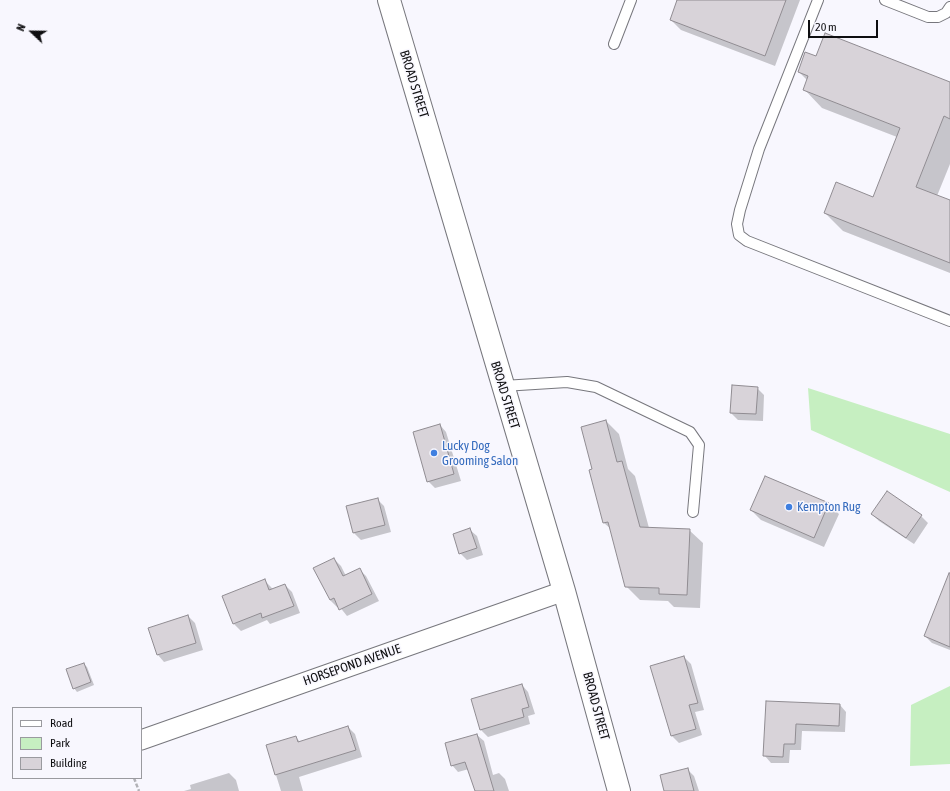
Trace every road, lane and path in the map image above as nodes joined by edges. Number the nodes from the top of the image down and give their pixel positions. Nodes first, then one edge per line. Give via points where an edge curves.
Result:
1 (389, 0) edge
2 (631, 0) edge
3 (818, 0) edge
4 (885, 0) edge
5 (950, 7) edge
6 (614, 44) dead end
7 (950, 321) edge
8 (502, 386) junction
9 (693, 512) dead end
10 (564, 591) junction
11 (142, 740) edge
12 (134, 779) edge
13 (139, 791) edge
14 (619, 791) edge

1 - 8 main road, BROAD STREET
2 - 6 lane
3 - 7 lane via 759,149 740,210 737,224 739,235 747,241
4 - 5 lane via 928,17 938,17 946,13
8 - 9 lane via 567,382 596,387 690,432 700,445
8 - 10 main road, BROAD STREET
10 - 11 street, HORSEPOND AVENUE
10 - 14 main road, BROAD STREET
12 - 13 path

